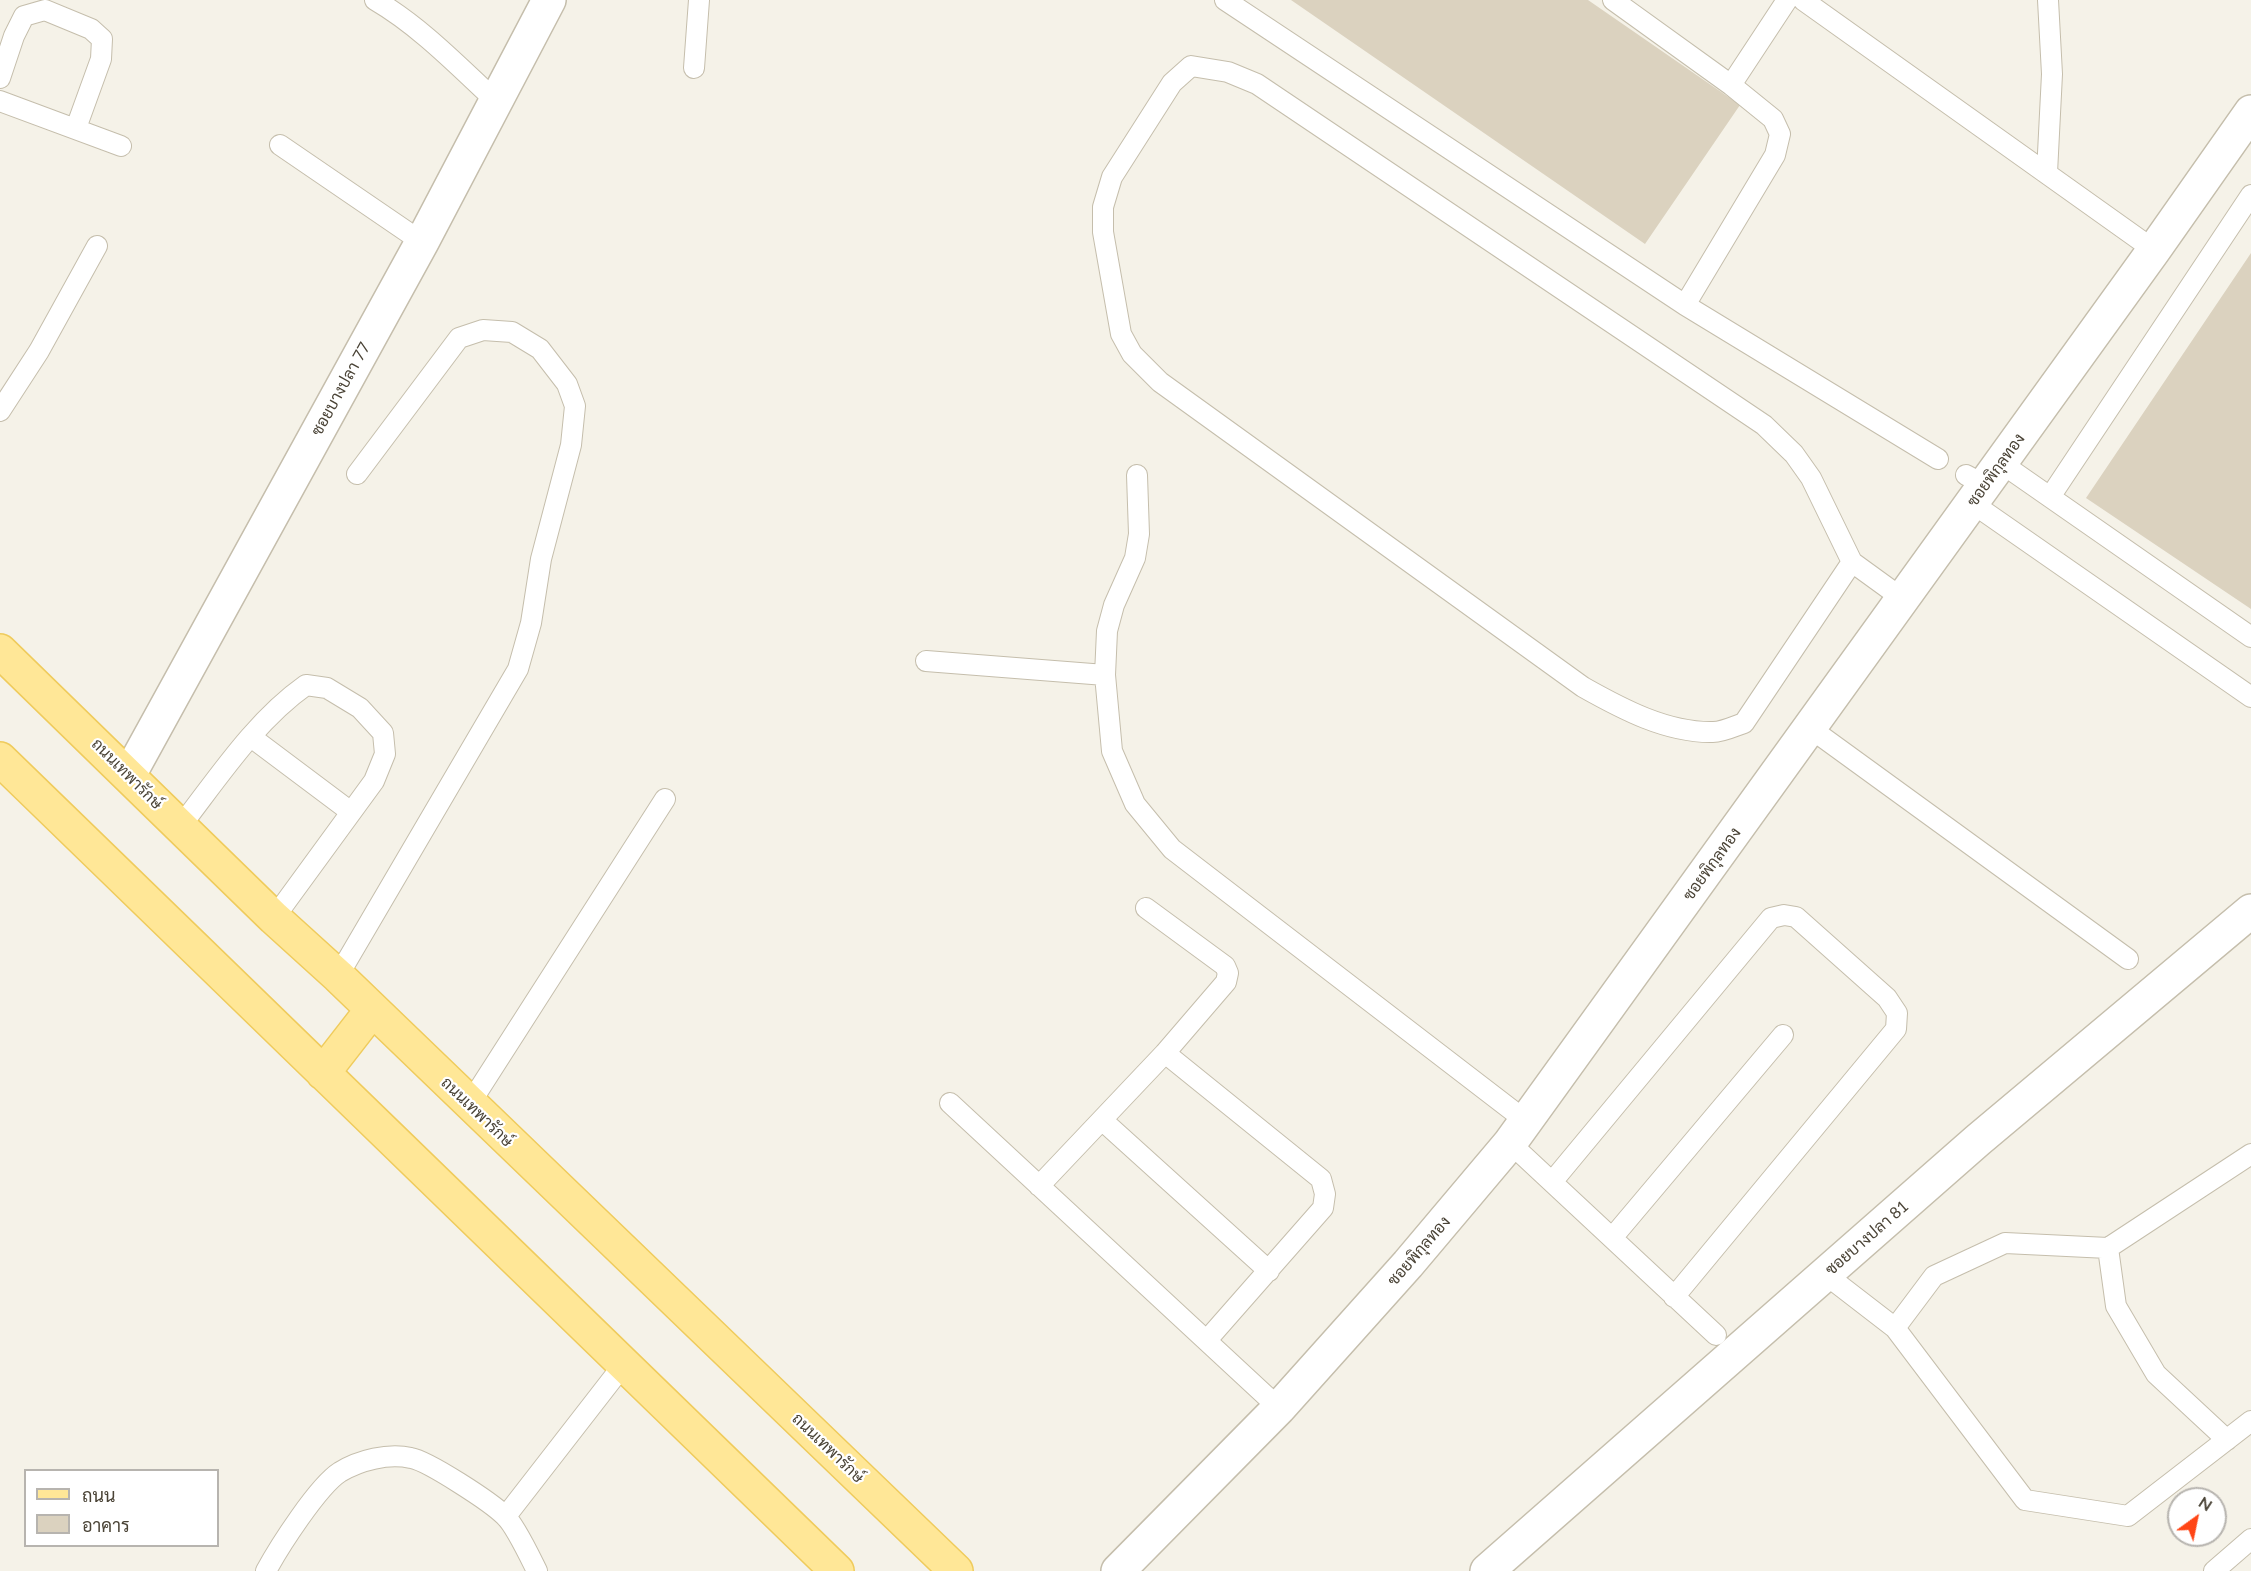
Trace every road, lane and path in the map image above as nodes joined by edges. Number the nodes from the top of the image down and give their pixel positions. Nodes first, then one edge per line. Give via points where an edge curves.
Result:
1 (375, 0) edge
2 (549, 0) edge
3 (699, 0) edge
4 (1226, 0) edge
5 (1613, 0) edge
6 (1803, 0) edge
7 (2048, 0) edge
8 (1779, 3) edge
9 (694, 68) dead end
10 (0, 78) edge
11 (1731, 85) junction
12 (0, 101) edge
13 (496, 102) junction
14 (2251, 111) edge
15 (76, 128) junction
16 (280, 145) dead end
17 (121, 146) dead end
18 (2047, 173) junction
19 (2251, 195) edge
20 (422, 242) junction
21 (97, 246) dead end
22 (2154, 250) junction
23 (1685, 305) junction
24 (0, 411) edge
25 (1938, 459) dead end
26 (357, 474) dead end
27 (1137, 475) dead end
28 (1981, 482) junction
29 (2050, 497) junction
30 (1852, 562) junction
31 (1903, 599) junction
32 (2251, 638) edge
33 (0, 651) edge
34 (926, 661) dead end
35 (1105, 675) junction
36 (2251, 697) edge
37 (1810, 728) junction
38 (251, 737) junction
39 (0, 759) edge
40 (129, 775) junction
41 (665, 799) dead end
42 (351, 812) junction
43 (180, 827) junction
44 (1146, 908) dead end
45 (2251, 911) edge
46 (274, 918) junction
47 (2128, 959) dead end
48 (338, 976) junction
49 (372, 1010) junction
50 (1783, 1035) dead end
51 (1165, 1053) junction
52 (323, 1072) junction
53 (950, 1103) dead end
54 (469, 1105) junction
55 (1102, 1120) junction
56 (1518, 1132) junction
57 (2251, 1154) edge
58 (1552, 1182) junction
59 (1039, 1186) junction
60 (1612, 1238) junction
61 (2108, 1248) junction
62 (1269, 1271) junction
63 (1825, 1274) junction
64 (1674, 1297) junction
65 (1894, 1328) junction
66 (1716, 1335) dead end
67 (1207, 1340) junction
68 (624, 1364) junction
69 (1279, 1407) junction
70 (2251, 1421) edge
71 (2227, 1440) junction
72 (506, 1516) junction
73 (2251, 1539) edge
74 (266, 1571) edge
75 (537, 1571) edge
76 (837, 1571) edge
77 (956, 1571) edge
78 (1118, 1571) edge
79 (1487, 1571) edge
80 (2214, 1571) edge

1 - 13 lane via 398,13
2 - 13 street, ซอยบางปลา 77
3 - 9 lane
4 - 23 lane
5 - 11 lane
6 - 18 lane
7 - 18 lane via 2052,74
8 - 11 lane
10 - 15 lane via 24,16 45,10 91,29 102,39 101,59
11 - 23 lane via 1773,119 1780,134 1775,155
12 - 15 lane
13 - 20 street, ซอยบางปลา 77
14 - 22 street, ซอยพิกุลทอง
15 - 17 lane
16 - 20 lane
18 - 22 lane
19 - 29 lane
20 - 40 street, ซอยบางปลา 77
21 - 24 lane via 39,351
22 - 28 street, ซอยพิกุลทอง
23 - 25 lane
26 - 48 lane via 459,338 483,330 512,332 540,349 567,384 574,406 571,445 518,669
27 - 35 lane via 1139,534 1135,558 1107,631
28 - 29 lane
28 - 31 street, ซอยพิกุลทอง
28 - 36 lane
29 - 32 lane
30 - 30 lane via 1811,478 1794,454 1764,425 1257,84 1228,72 1191,66 1172,82 1112,177 1103,207 1103,232 1121,334 1132,354 1160,382 1583,687 1621,709 1683,730 1716,732 1744,723
30 - 31 lane
31 - 37 street, ซอยพิกุลทอง
33 - 40 main road, ถนนเทพารักษ์
34 - 35 lane
35 - 56 lane via 1112,751 1135,804 1172,849
37 - 47 lane
37 - 56 street, ซอยพิกุลทอง
38 - 42 lane
38 - 42 lane via 286,699 306,685 327,688 360,708 383,733 385,754 374,781
38 - 43 lane
39 - 52 main road
40 - 43 main road, ถนนเทพารักษ์
41 - 54 lane
42 - 46 lane
43 - 46 main road, ถนนเทพารักษ์
44 - 51 lane via 1225,966 1228,973 1226,982
45 - 63 street, ซอยบางปลา 81
46 - 48 main road, ถนนเทพารักษ์
48 - 49 main road, ถนนเทพารักษ์
49 - 52 main road
49 - 54 main road, ถนนเทพารักษ์
50 - 60 lane
51 - 55 lane
51 - 62 lane via 1321,1179 1323,1208
52 - 68 main road
53 - 59 lane
54 - 77 main road, ถนนเทพารักษ์
55 - 59 lane
55 - 62 lane
56 - 58 lane
56 - 69 street, ซอยพิกุลทอง via 1408,1264
57 - 61 lane
58 - 60 lane
58 - 64 lane via 1771,918 1797,917 1887,998 1897,1013 1896,1029
59 - 67 lane
60 - 64 lane
61 - 65 lane via 2005,1243 1934,1276
61 - 71 lane via 2116,1306 2156,1374
62 - 67 lane
63 - 65 lane
63 - 79 street, ซอยบางปลา 81
64 - 66 lane
65 - 71 lane via 2025,1500 2127,1516
67 - 69 lane
68 - 72 lane
68 - 76 main road
69 - 78 street, ซอยพิกุลทอง
70 - 71 lane
72 - 74 lane via 457,1482 411,1458 371,1458 339,1473 320,1492
72 - 75 lane
73 - 80 lane

